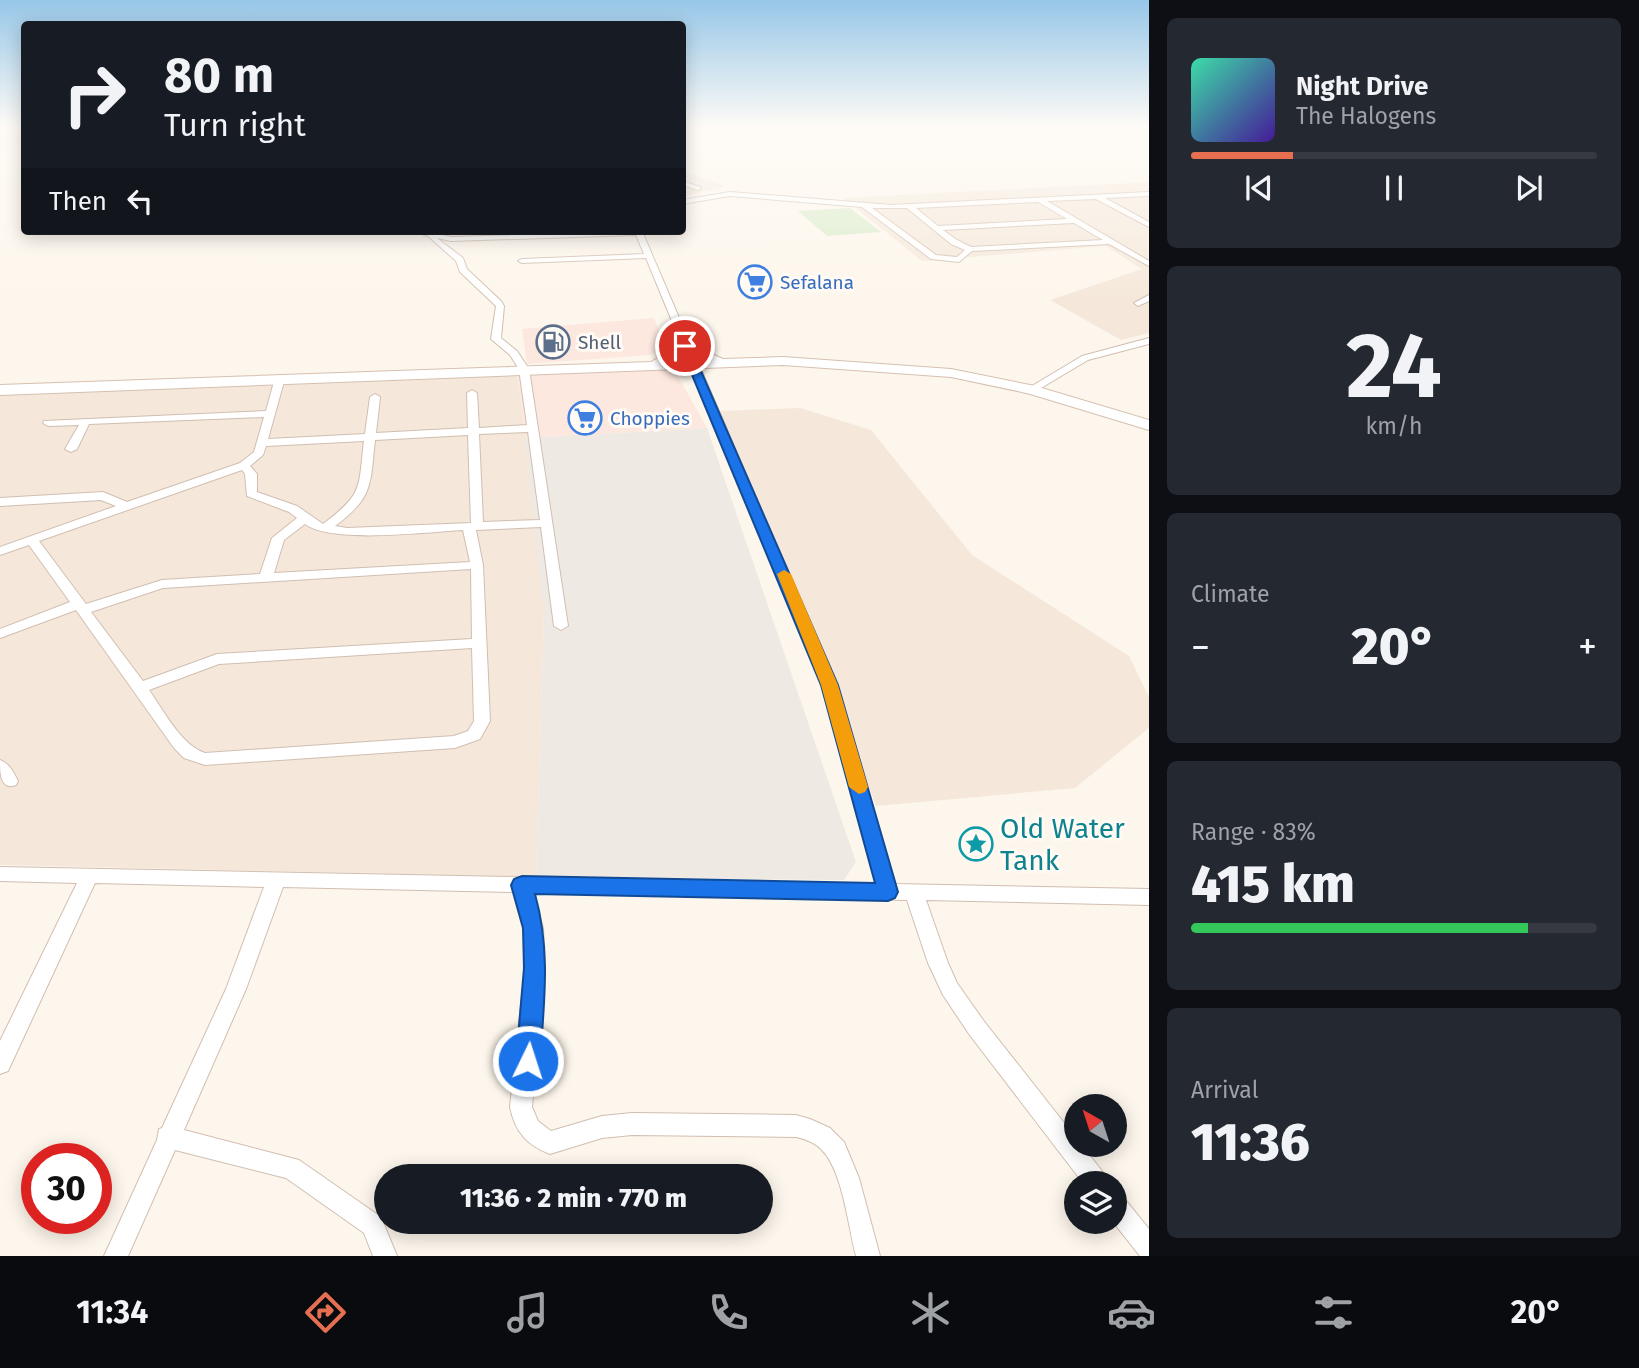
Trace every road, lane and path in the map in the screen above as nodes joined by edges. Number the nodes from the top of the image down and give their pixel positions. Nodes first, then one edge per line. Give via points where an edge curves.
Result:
1 (688, 186) edge
2 (698, 188) dead end
3 (1149, 194) edge
4 (1097, 197) junction
5 (1038, 200) junction
6 (686, 201) edge
7 (990, 202) junction
8 (864, 205) junction
9 (909, 206) junction
10 (1002, 209) dead end
11 (1014, 216) dead end
12 (1073, 221) junction
13 (1026, 224) junction
14 (1149, 225) edge
15 (937, 229) junction
16 (426, 235) edge
17 (505, 235) edge
18 (640, 235) edge
19 (431, 237) junction
20 (1108, 242) junction
21 (970, 249) junction
22 (648, 256) junction
23 (522, 261) dead end
24 (1149, 264) edge
25 (1149, 300) edge
26 (1138, 303) dead end
27 (1149, 341) edge
28 (685, 346) junction
29 (692, 362) junction
30 (725, 362) junction
31 (659, 364) junction
32 (524, 369) junction
33 (280, 378) junction
34 (1049, 378) junction
35 (701, 380) junction
36 (0, 390) edge
37 (1028, 391) junction
38 (472, 393) dead end
39 (375, 397) dead end
40 (1058, 398) junction
41 (270, 414) junction
42 (86, 421) junction
43 (48, 423) dead end
44 (1149, 426) edge
45 (533, 428) junction
46 (471, 432) junction
47 (369, 436) junction
48 (262, 443) junction
49 (71, 449) dead end
50 (244, 465) junction
51 (0, 502) edge
52 (128, 508) junction
53 (304, 519) junction
54 (545, 523) junction
55 (473, 527) junction
56 (325, 528) junction
57 (32, 540) junction
58 (0, 551) edge
59 (477, 565) junction
60 (266, 577) junction
61 (81, 607) junction
62 (561, 626) dead end
63 (0, 634) edge
64 (478, 642) junction
65 (140, 688) junction
66 (0, 766) edge
67 (10, 781) dead end
68 (0, 874) edge
69 (89, 876) junction
70 (276, 880) junction
71 (522, 885) junction
72 (888, 892) junction
73 (914, 892) junction
74 (1149, 897) edge
75 (0, 1064) edge
76 (167, 1137) junction
77 (1088, 1171) edge
78 (1127, 1220) edge
79 (1149, 1248) edge
80 (116, 1256) edge
81 (385, 1256) edge
82 (868, 1256) edge

1 - 2 street
3 - 4 street
4 - 5 street
4 - 14 street
5 - 7 street
5 - 12 street
6 - 8 street via 730,194
7 - 9 street
7 - 10 street
8 - 9 street
8 - 21 street via 938,259 958,260
9 - 15 street
11 - 13 street
12 - 13 street
12 - 20 street
13 - 15 street
15 - 21 street
16 - 19 street
17 - 19 street
18 - 22 street
19 - 32 street via 460,260 463,270 497,301 496,339 514,353
20 - 21 street
20 - 24 street
22 - 23 street
22 - 28 street
25 - 26 street
27 - 34 street via 1085,358
28 - 29 street
28 - 30 street
28 - 31 street
29 - 30 street
29 - 31 street
29 - 35 street
30 - 35 street via 706,370
30 - 37 street via 810,362 920,371
31 - 32 street
31 - 35 street via 685,369
32 - 33 street
32 - 45 street
33 - 36 street
33 - 41 street
34 - 37 street
34 - 40 street via 1048,389
35 - 72 street via 829,685
37 - 40 street
37 - 44 street
38 - 46 street
39 - 47 street
40 - 44 street
41 - 42 street
41 - 48 street
42 - 43 street
42 - 49 street
45 - 46 street
45 - 54 street
46 - 47 street
46 - 55 street
47 - 48 street
47 - 56 street via 363,492 352,508
48 - 50 street via 259,453
50 - 52 street
50 - 53 street via 251,474 251,494 293,509
51 - 52 street via 103,496
52 - 57 street
53 - 56 street
53 - 60 street via 278,538
54 - 55 street
54 - 62 street
55 - 56 street via 362,532
55 - 59 street
57 - 58 street
57 - 61 street
59 - 60 street
59 - 64 street
60 - 61 street via 162,584
61 - 63 street
61 - 65 street
64 - 65 street via 217,659
64 - 65 street via 482,720 474,735 455,743 197,757 180,744
66 - 67 street
68 - 69 street
69 - 70 street
69 - 75 street
70 - 71 street
70 - 76 street via 236,989
71 - 72 street
71 - 82 street via 534,928 535,968 521,1107 523,1122 533,1134 550,1143 602,1127 632,1124 796,1126 815,1131 832,1143 842,1158
72 - 73 street
73 - 74 street
73 - 77 street via 950,989
76 - 80 street
76 - 81 street via 291,1168 373,1225
78 - 79 street

